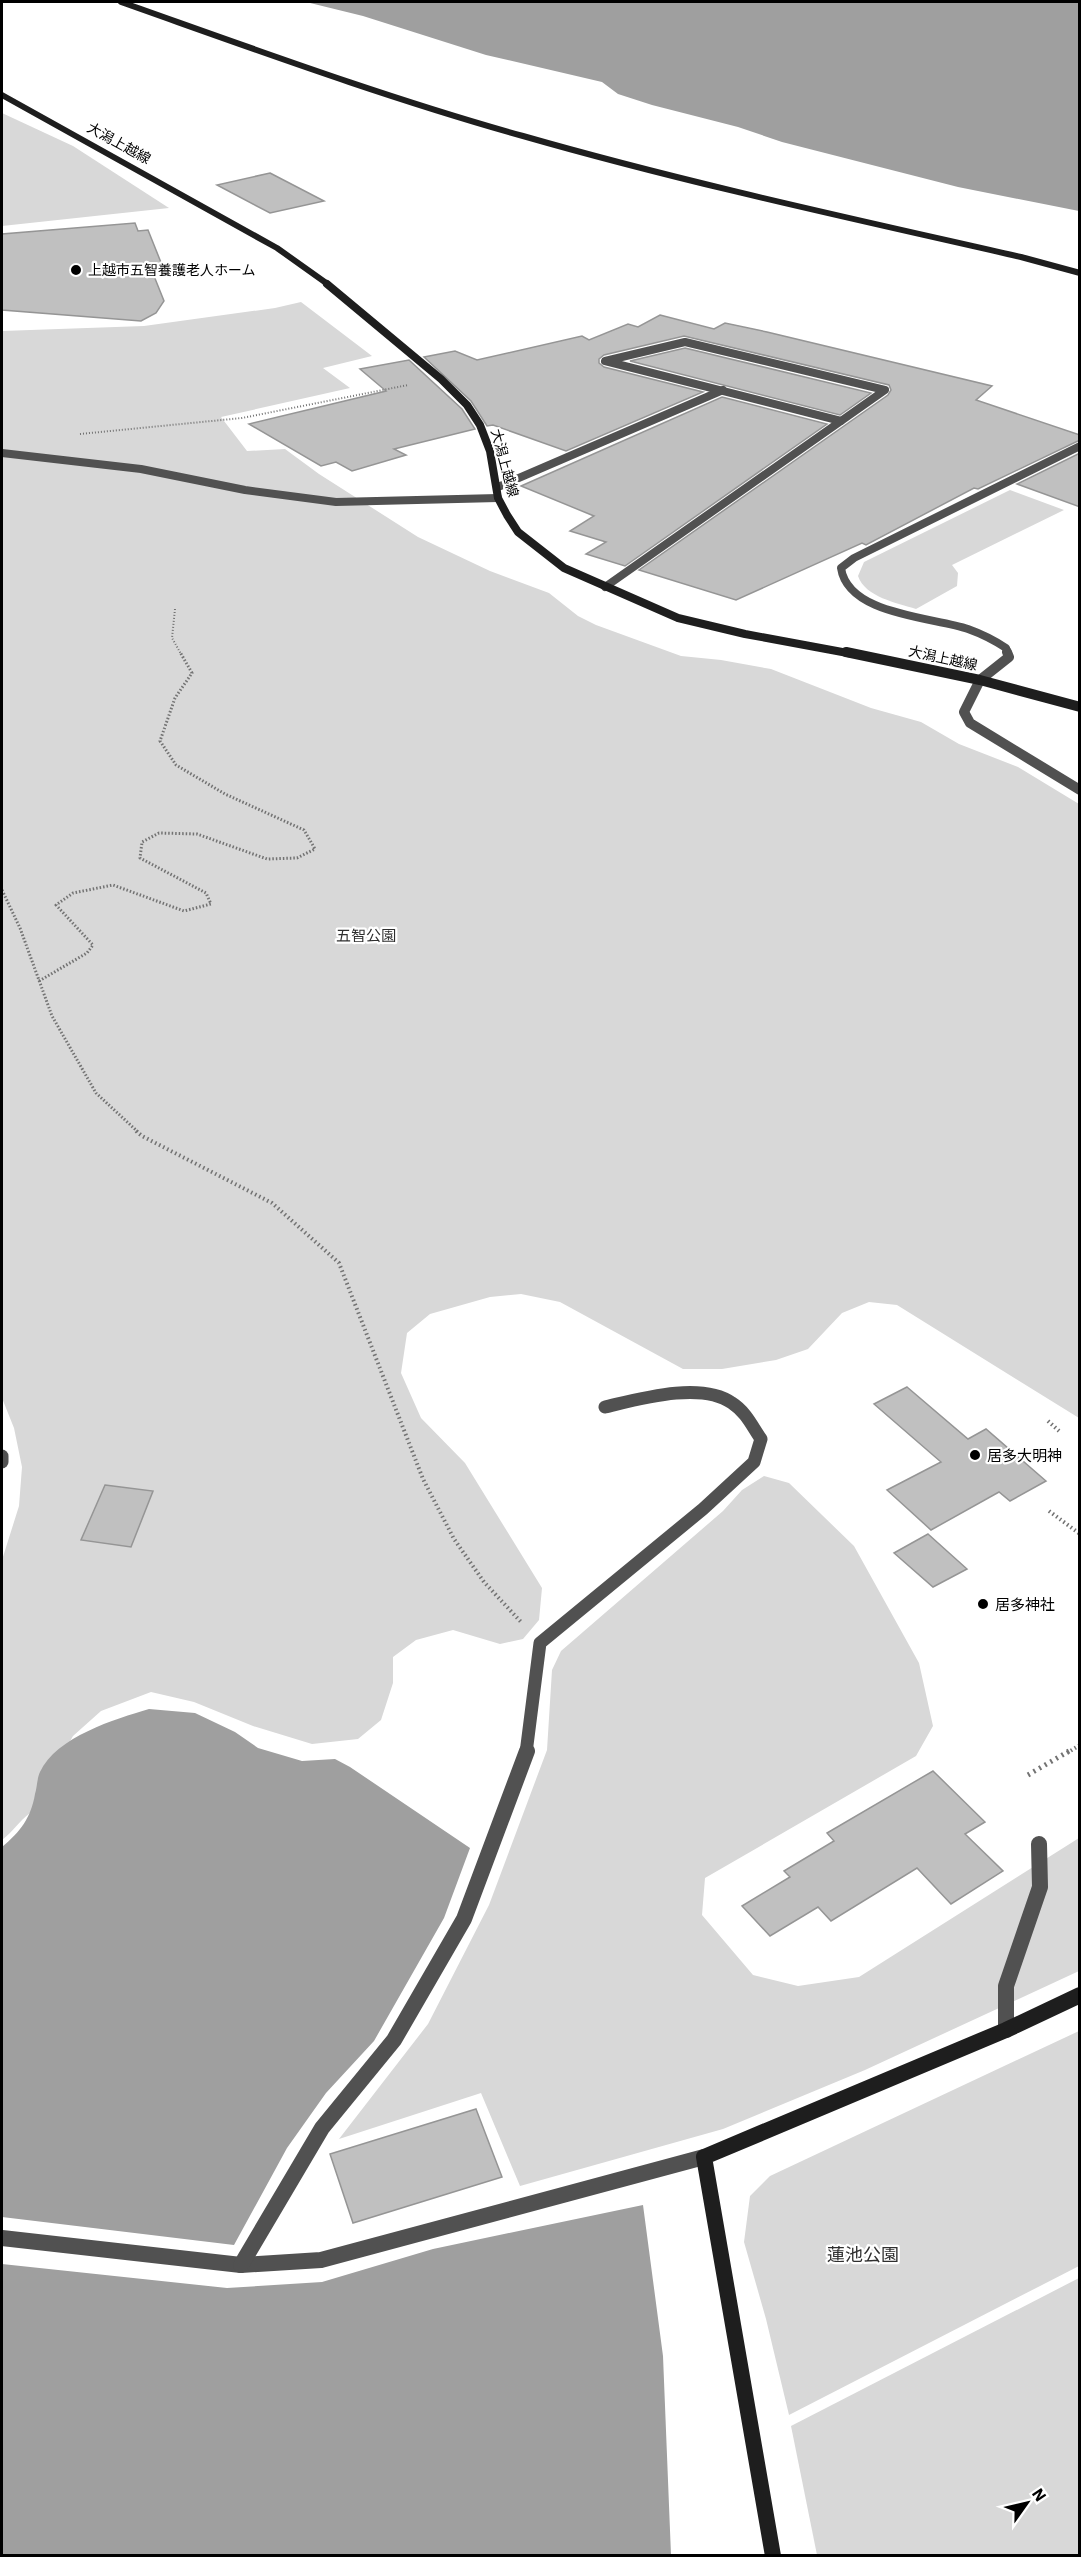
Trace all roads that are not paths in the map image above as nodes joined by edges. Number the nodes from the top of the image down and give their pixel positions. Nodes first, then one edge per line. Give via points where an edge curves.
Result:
1 (122, 2) edge
2 (2, 95) edge
3 (1080, 273) edge
4 (723, 390) junction
5 (842, 421) junction
6 (1080, 446) edge
7 (2, 453) edge
8 (498, 487) junction
9 (498, 498) junction
10 (605, 587) junction
11 (980, 680) junction
12 (1080, 707) edge
13 (1080, 790) edge
14 (605, 1407) dead end
15 (2, 1456) edge
16 (2, 1462) edge
17 (1039, 1844) dead end
18 (1080, 1995) edge
19 (1006, 2030) junction
20 (704, 2157) junction
21 (2, 2238) edge
22 (241, 2265) junction
23 (773, 2556) edge

1 - 3 main road via 452,115 600,156
2 - 8 main road, 大潟上越線 via 277,248 323,280 463,400 480,425
4 - 5 street
4 - 5 street via 605,361 685,342 885,390
4 - 8 street
5 - 10 street
6 - 11 street via 841,568 849,590 865,600 970,630 1006,648 1009,657
7 - 9 street via 141,469 336,502
8 - 9 main road, 大潟上越線
9 - 10 main road, 大潟上越線 via 518,532 538,549 564,568
10 - 11 main road, 大潟上越線 via 678,618
11 - 12 main road, 大潟上越線
11 - 13 street via 964,712 970,723
14 - 22 street via 668,1393 716,1395 742,1410 760,1439 754,1462 540,1643 527,1750 464,1918 394,2040 322,2128
15 - 16 street
17 - 19 street via 1040,1887 1006,1986
18 - 19 main road
19 - 20 main road
20 - 22 street via 321,2260
20 - 23 main road
21 - 22 street

